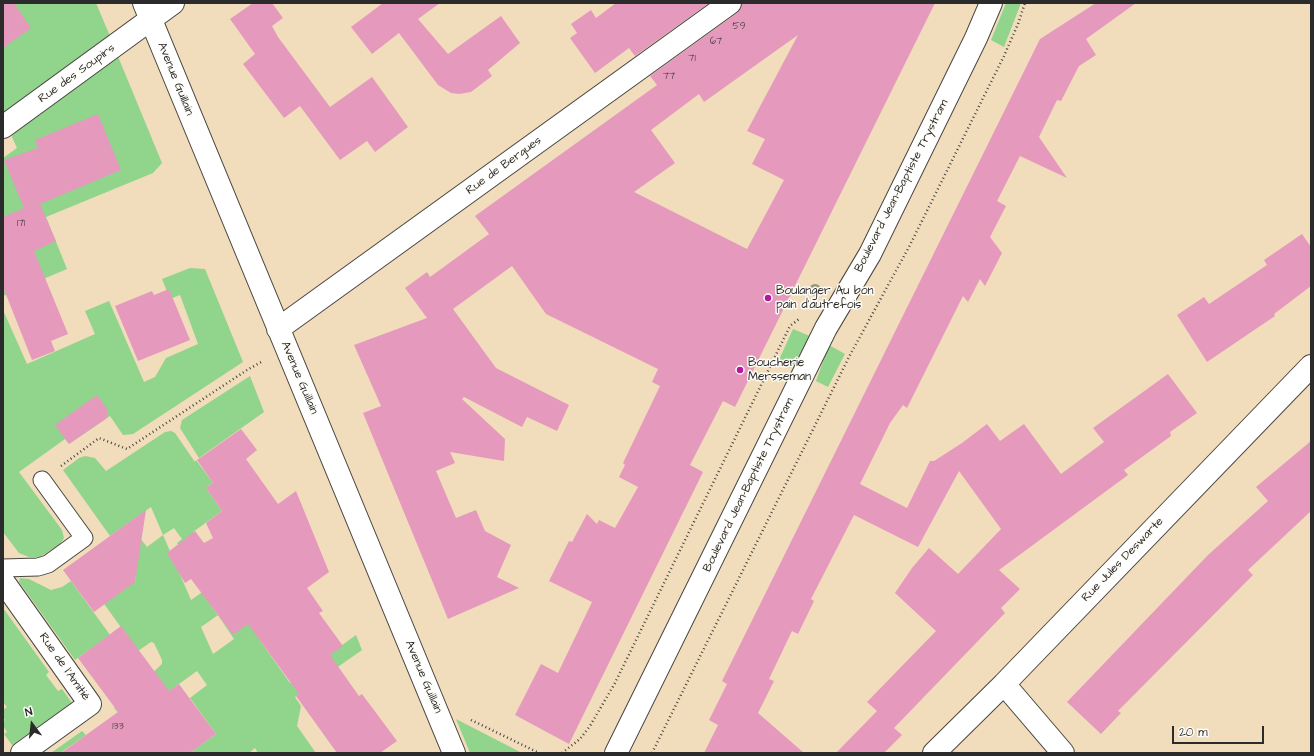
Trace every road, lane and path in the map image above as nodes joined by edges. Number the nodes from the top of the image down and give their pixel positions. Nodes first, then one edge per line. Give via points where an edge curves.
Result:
1 (173, 3) edge
2 (730, 3) edge
3 (991, 3) edge
4 (1025, 3) edge
5 (147, 12) edge
6 (3, 127) edge
7 (278, 329) junction
8 (287, 349) junction
9 (1311, 366) edge
10 (42, 480) joint
11 (3, 568) edge
12 (3, 581) edge
13 (1004, 684) junction
14 (434, 704) junction
15 (22, 753) edge
16 (454, 753) edge
17 (539, 753) edge
18 (616, 753) edge
19 (652, 753) edge
20 (934, 753) edge
21 (1063, 753) edge

1 - 5 street, Rue des Soupirs
2 - 7 street, Rue de Bergues
3 - 18 street, Boulevard Jean-Baptiste Trystram via 870,254 826,328
4 - 19 path via 997,70 910,245 846,362
5 - 6 street, Rue des Soupirs
5 - 7 street, Avenue Guillain
7 - 8 street, Avenue Guillain
8 - 10 path via 247,370 127,449 99,438
8 - 14 street, Avenue Guillain
9 - 13 street, Rue Jules Deswarte
10 - 11 lane via 84,538 48,564 38,567
12 - 15 street, Rue de l'Amitié via 90,704
13 - 20 street, Rue Jules Deswarte
13 - 21 street
14 - 16 street, Avenue Guillain
14 - 17 path

